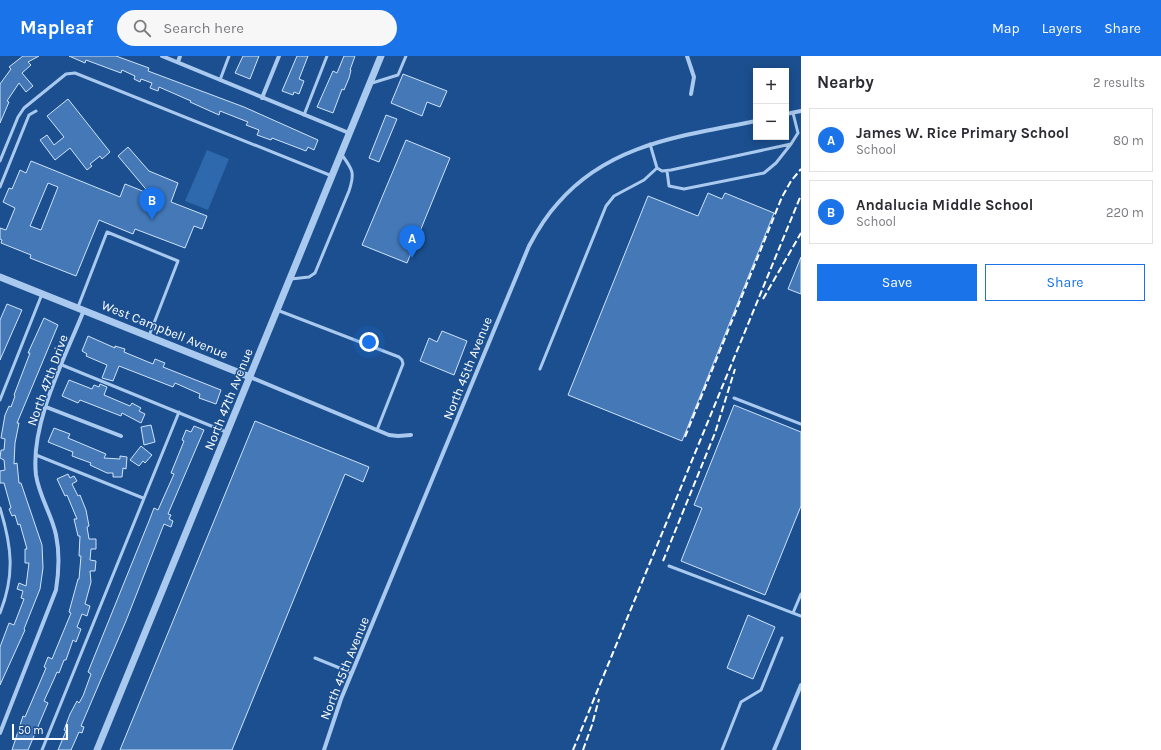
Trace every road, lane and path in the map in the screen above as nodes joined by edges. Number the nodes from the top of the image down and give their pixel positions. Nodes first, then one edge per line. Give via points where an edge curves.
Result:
1 (162, 56) edge
2 (180, 56) edge
3 (229, 56) edge
4 (279, 56) edge
5 (327, 56) edge
6 (381, 56) edge
7 (406, 56) edge
8 (687, 56) edge
9 (178, 62) junction
10 (220, 80) junction
11 (370, 83) junction
12 (691, 94) dead end
13 (262, 98) junction
14 (36, 110) dead end
15 (801, 110) edge
16 (792, 113) junction
17 (789, 114) edge
18 (304, 115) junction
19 (753, 122) edge
20 (349, 134) junction
21 (650, 144) junction
22 (791, 144) junction
23 (341, 154) junction
24 (0, 161) edge
25 (657, 168) junction
26 (667, 171) junction
27 (332, 176) junction
28 (0, 187) edge
29 (0, 277) edge
30 (290, 279) junction
31 (42, 294) junction
32 (81, 308) junction
33 (277, 310) junction
34 (150, 336) junction
35 (62, 365) junction
36 (540, 369) dead end
37 (250, 377) junction
38 (734, 398) dead end
39 (0, 400) edge
40 (46, 407) junction
41 (179, 412) junction
42 (801, 424) edge
43 (376, 430) junction
44 (228, 432) junction
45 (411, 435) dead end
46 (121, 436) dead end
47 (36, 455) junction
48 (143, 498) junction
49 (0, 508) edge
50 (669, 566) dead end
51 (801, 594) edge
52 (0, 613) edge
53 (793, 613) junction
54 (801, 616) edge
55 (782, 638) dead end
56 (315, 658) dead end
57 (352, 673) junction
58 (801, 685) edge
59 (0, 733) edge
60 (42, 750) edge
61 (97, 750) edge
62 (324, 750) edge
63 (722, 750) edge
64 (774, 750) edge

1 - 9 street
2 - 9 street
3 - 10 lane
4 - 13 street
5 - 18 lane
6 - 11 street, North 47th Avenue
7 - 11 lane via 398,75
8 - 12 street via 694,77
9 - 10 street
10 - 13 street
11 - 20 street, North 47th Avenue
13 - 18 street
14 - 28 lane via 29,115
15 - 16 street
16 - 17 street
16 - 22 lane via 798,133
18 - 20 street
19 - 21 street, North 45th Avenue
20 - 23 street, North 47th Avenue
21 - 25 lane
21 - 57 street, North 45th Avenue via 609,161 576,184 542,223 529,246
22 - 26 lane
22 - 26 lane via 764,173 684,189 669,186
23 - 27 street, North 47th Avenue
23 - 30 lane via 354,177 349,191 315,273 309,278
24 - 27 lane via 24,108 66,74 75,73
25 - 26 lane
25 - 36 lane via 644,180 614,196 606,206
27 - 30 street, North 47th Avenue
29 - 31 street, West Campbell Avenue
30 - 33 street, North 47th Avenue
31 - 32 street, West Campbell Avenue
31 - 39 lane
32 - 34 street, West Campbell Avenue
32 - 34 lane via 107,232 178,261
32 - 35 street, North 47th Drive
33 - 37 street, North 47th Avenue
33 - 43 lane via 402,360 403,364
34 - 37 street, West Campbell Avenue
35 - 40 street, North 47th Drive
35 - 41 lane
37 - 43 street, West Campbell Avenue
37 - 44 street, North 47th Avenue
38 - 42 lane
40 - 46 street
40 - 47 street, North 47th Drive via 39,430
41 - 44 lane
41 - 48 lane
43 - 45 street, West Campbell Avenue via 394,436
44 - 61 street, North 47th Avenue
47 - 48 lane
47 - 59 street, North 47th Drive via 36,475 56,535 59,569 56,590
48 - 60 lane
49 - 52 lane via 6,529 11,570 7,595
50 - 53 lane
51 - 53 lane
53 - 54 lane
55 - 63 lane via 761,690 741,702
56 - 57 lane
57 - 62 street, North 45th Avenue
58 - 64 street

